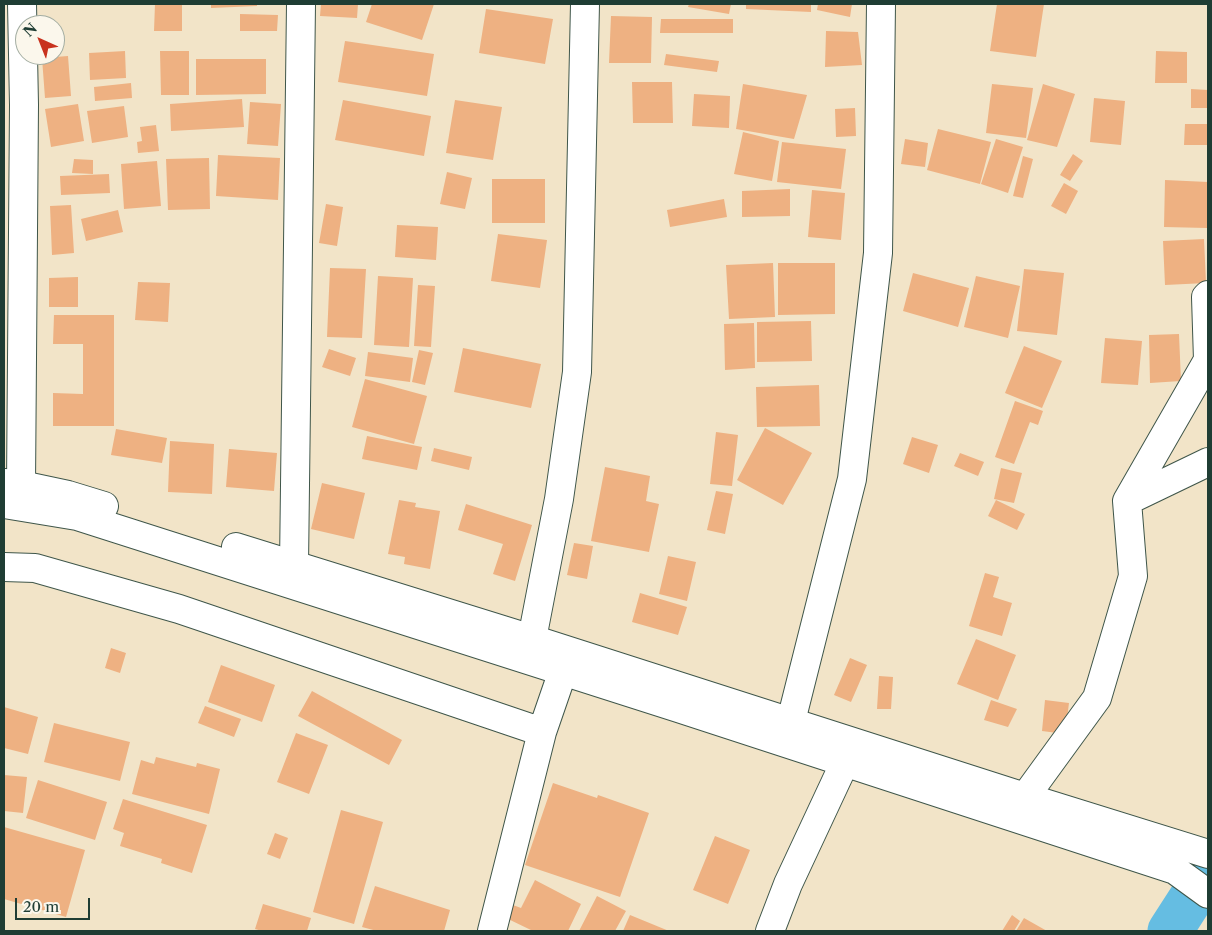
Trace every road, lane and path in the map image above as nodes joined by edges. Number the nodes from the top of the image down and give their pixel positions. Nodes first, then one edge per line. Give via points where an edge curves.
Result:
1 (22, 4) edge
2 (302, 4) edge
3 (585, 4) edge
4 (881, 4) edge
5 (1208, 295) edge
6 (1208, 462) edge
7 (10, 490) edge
8 (1127, 501) junction
9 (294, 565) junction
10 (4, 567) edge
11 (532, 638) junction
12 (563, 672) junction
13 (791, 721) junction
14 (542, 732) junction
15 (845, 762) junction
16 (1025, 797) junction
17 (1208, 854) edge
18 (1208, 894) edge
19 (492, 931) edge
20 (770, 931) edge

1 - 7 street via 24,115
2 - 9 street
3 - 11 street via 577,372 559,499
4 - 13 street via 878,253 852,479
5 - 8 street via 1208,360
6 - 8 street
7 - 9 street via 68,495
7 - 12 street via 77,516
8 - 16 street via 1133,576 1097,698
9 - 11 street
10 - 14 street via 35,568 180,608
11 - 13 street
12 - 14 street
12 - 15 street
13 - 16 street
14 - 19 street
15 - 18 street via 1175,870
15 - 20 street via 788,884
16 - 17 street

